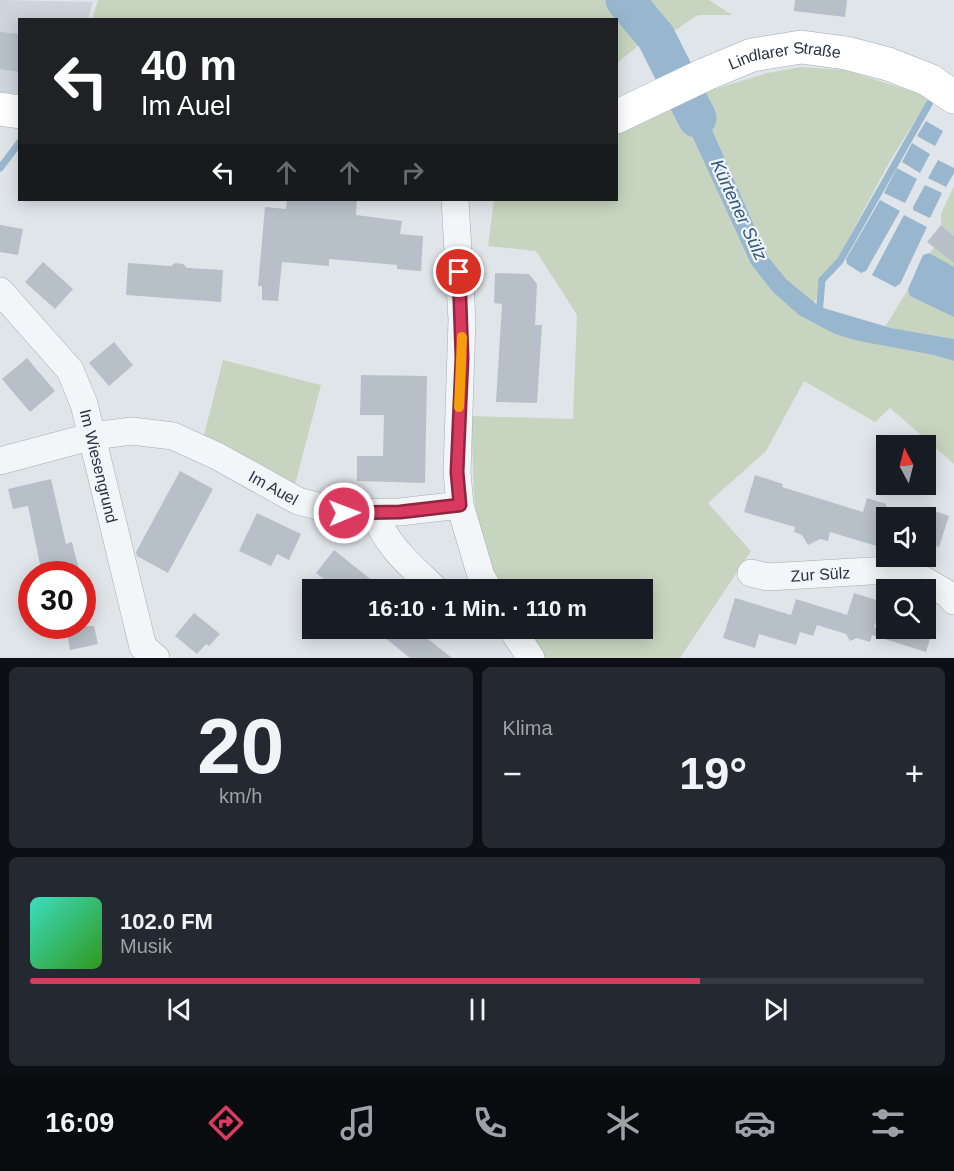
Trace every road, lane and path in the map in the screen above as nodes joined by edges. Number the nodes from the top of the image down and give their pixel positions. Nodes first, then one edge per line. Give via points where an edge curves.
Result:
1 (954, 97) edge
2 (0, 109) edge
3 (18, 112) edge
4 (618, 116) edge
5 (455, 201) edge
6 (0, 291) edge
7 (93, 436) junction
8 (0, 461) edge
9 (460, 505) junction
10 (374, 512) junction
11 (751, 573) dead end
12 (425, 579) edge
13 (484, 579) edge
14 (954, 601) edge
15 (518, 639) edge
16 (156, 658) edge
17 (531, 658) edge

1 - 4 main road, Lindlarer Straße via 929,80 888,64 801,47 752,55
2 - 3 main road
5 - 9 street via 462,320 457,472
6 - 7 street, Im Wiesengrund via 70,370
7 - 8 street, Im Auel
7 - 10 street, Im Auel via 132,431 173,436 298,501 344,513
7 - 16 street, Im Wiesengrund via 142,647
9 - 10 street, Im Auel
9 - 13 street
10 - 12 street via 381,532
11 - 14 street, Zur Sülz via 768,577 888,570 920,578
15 - 17 street

